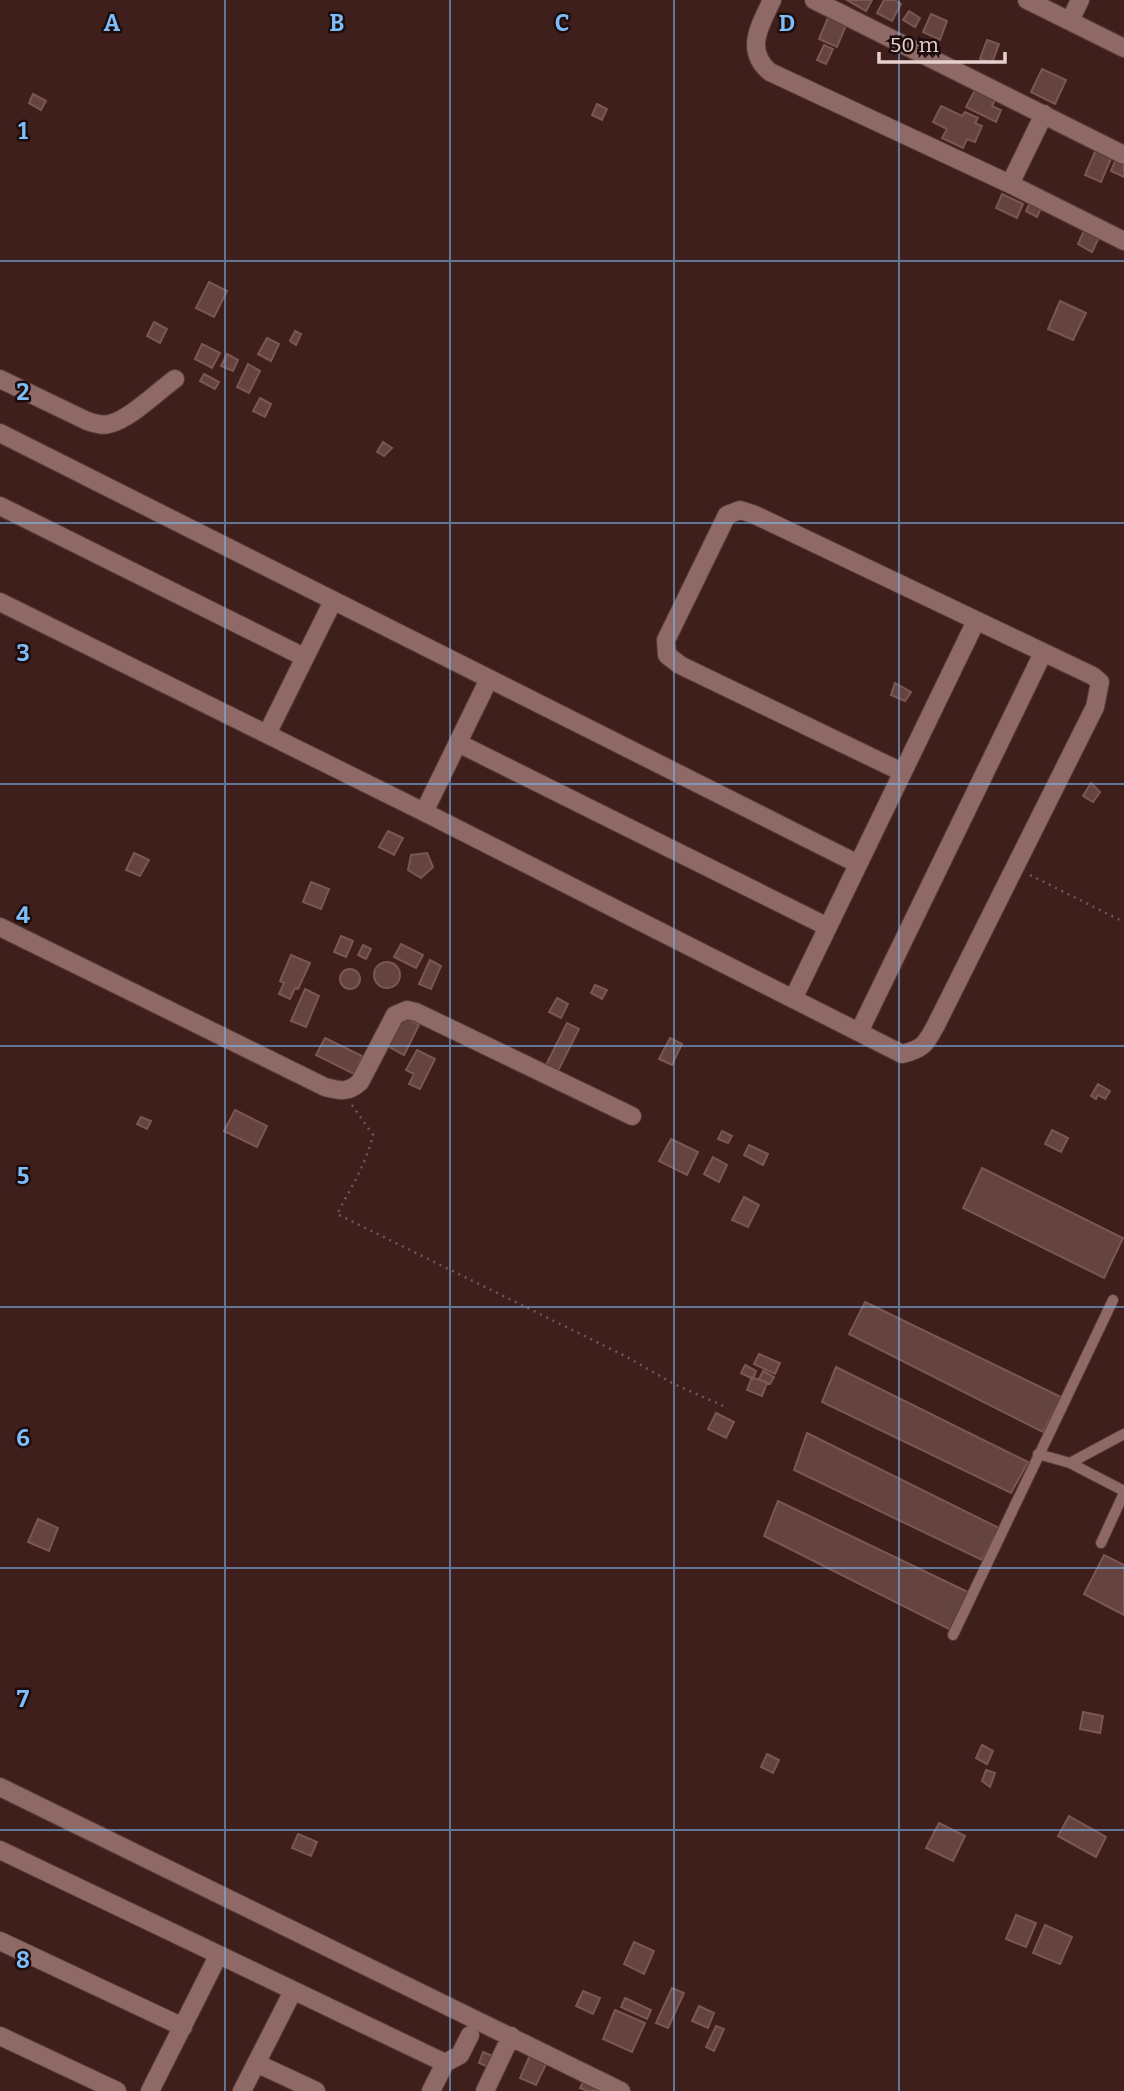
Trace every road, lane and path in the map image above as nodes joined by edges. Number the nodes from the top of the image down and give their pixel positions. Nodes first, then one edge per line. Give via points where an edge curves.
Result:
1 (772, 0) edge
2 (814, 0) edge
3 (1027, 0) edge
4 (1080, 0) edge
5 (1070, 21) junction
6 (1124, 48) edge
7 (1044, 114) junction
8 (1124, 155) edge
9 (1010, 184) junction
10 (1124, 241) edge
11 (0, 379) edge
12 (175, 379) dead end
13 (0, 433) edge
14 (0, 506) edge
15 (333, 601) junction
16 (0, 602) edge
17 (976, 621) junction
18 (1043, 653) junction
19 (304, 657) junction
20 (489, 679) junction
21 (267, 734) junction
22 (458, 743) junction
23 (902, 772) junction
24 (424, 812) junction
25 (858, 864) junction
26 (1015, 867) junction
27 (1124, 922) edge
28 (0, 927) edge
29 (828, 927) junction
30 (793, 999) junction
31 (859, 1032) junction
32 (337, 1090) junction
33 (632, 1116) dead end
34 (1113, 1300) dead end
35 (728, 1408) dead end
36 (1124, 1434) edge
37 (1038, 1454) junction
38 (1070, 1463) junction
39 (1124, 1492) edge
40 (1101, 1543) dead end
41 (953, 1635) dead end
42 (0, 1787) edge
43 (0, 1850) edge
44 (0, 1941) edge
45 (218, 1956) junction
46 (293, 1991) junction
47 (183, 2027) junction
48 (470, 2035) dead end
49 (0, 2036) edge
50 (510, 2036) junction
51 (256, 2063) junction
52 (446, 2063) junction
53 (117, 2091) edge
54 (150, 2091) edge
55 (242, 2091) edge
56 (316, 2091) edge
57 (431, 2091) edge
58 (485, 2091) edge
59 (621, 2091) edge

1 - 9 street via 755,52 770,72
2 - 7 street
3 - 5 street
4 - 5 street
5 - 6 street
7 - 8 street
7 - 9 street
9 - 10 street
11 - 12 street via 100,425 123,417
13 - 15 street
14 - 19 street
15 - 19 street
15 - 20 street
16 - 21 street
17 - 18 street
17 - 23 street
17 - 23 street via 740,510 727,515 666,640 665,652 671,659
18 - 26 street via 1093,676 1100,687 1095,707
18 - 31 street
19 - 21 street
20 - 22 street
20 - 25 street
21 - 24 street
22 - 24 street
22 - 29 street
23 - 25 street
24 - 30 street
25 - 29 street
26 - 27 path
26 - 31 street via 925,1045 902,1054
28 - 32 street
29 - 30 street
30 - 31 street
32 - 33 street via 351,1090 360,1082 395,1016 407,1010
32 - 35 path via 373,1135 358,1178 337,1214
34 - 37 lane
36 - 38 lane
37 - 38 lane
37 - 41 lane
38 - 39 lane
39 - 40 lane
42 - 50 street
43 - 45 street
44 - 47 street
45 - 46 street
45 - 47 street
46 - 51 street
46 - 52 street
47 - 54 street
48 - 52 street via 460,2055
49 - 53 street
50 - 58 street
50 - 59 street
51 - 55 street
51 - 56 street
52 - 57 street

